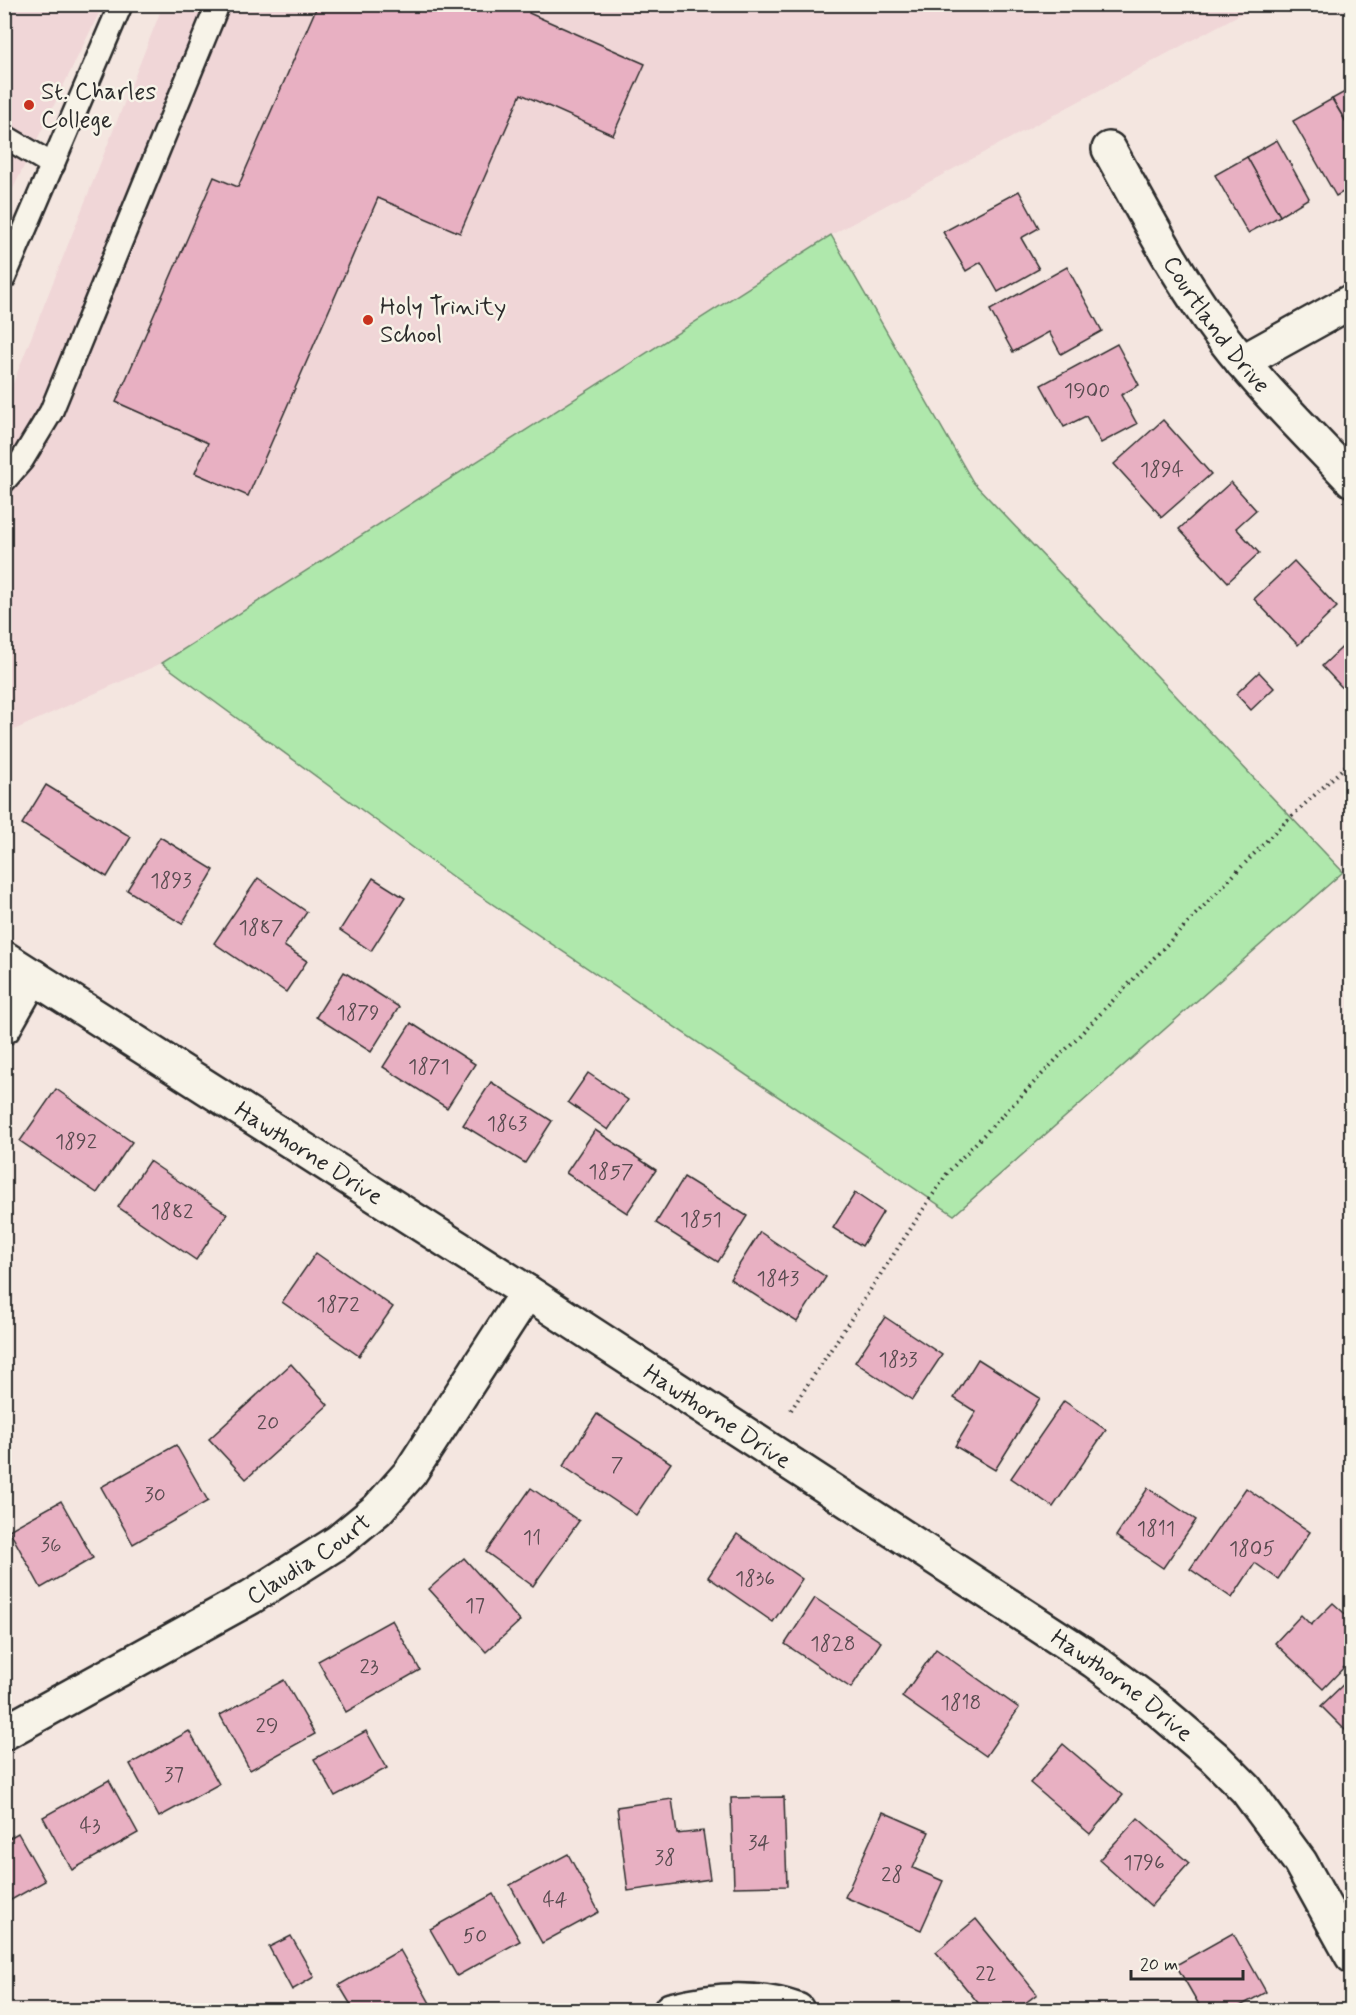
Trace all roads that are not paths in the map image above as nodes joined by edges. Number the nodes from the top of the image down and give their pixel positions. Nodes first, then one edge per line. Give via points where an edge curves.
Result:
1 (121, 4) edge
2 (218, 4) edge
3 (4, 136) edge
4 (1109, 149) dead end
5 (53, 165) junction
6 (4, 278) edge
7 (1352, 301) edge
8 (1242, 362) junction
9 (1352, 480) edge
10 (4, 481) edge
11 (4, 958) edge
12 (33, 976) junction
13 (4, 1028) edge
14 (527, 1292) junction
15 (4, 1733) edge
16 (1352, 1956) edge
17 (671, 2010) edge
18 (797, 2010) edge

1 - 5 lane
2 - 10 lane via 51,412 22,460
3 - 5 lane
4 - 8 street, Courtland Drive via 1208,318
5 - 6 lane
7 - 8 street
8 - 9 street, Courtland Drive
11 - 12 street, Hawthorne Drive
12 - 13 street
12 - 14 street, Hawthorne Drive
14 - 15 street, Claudia Court via 410,1473 378,1509 338,1542 251,1597
14 - 16 street, Hawthorne Drive via 1094,1661 1152,1704 1246,1789 1300,1862
17 - 18 street via 736,1999

